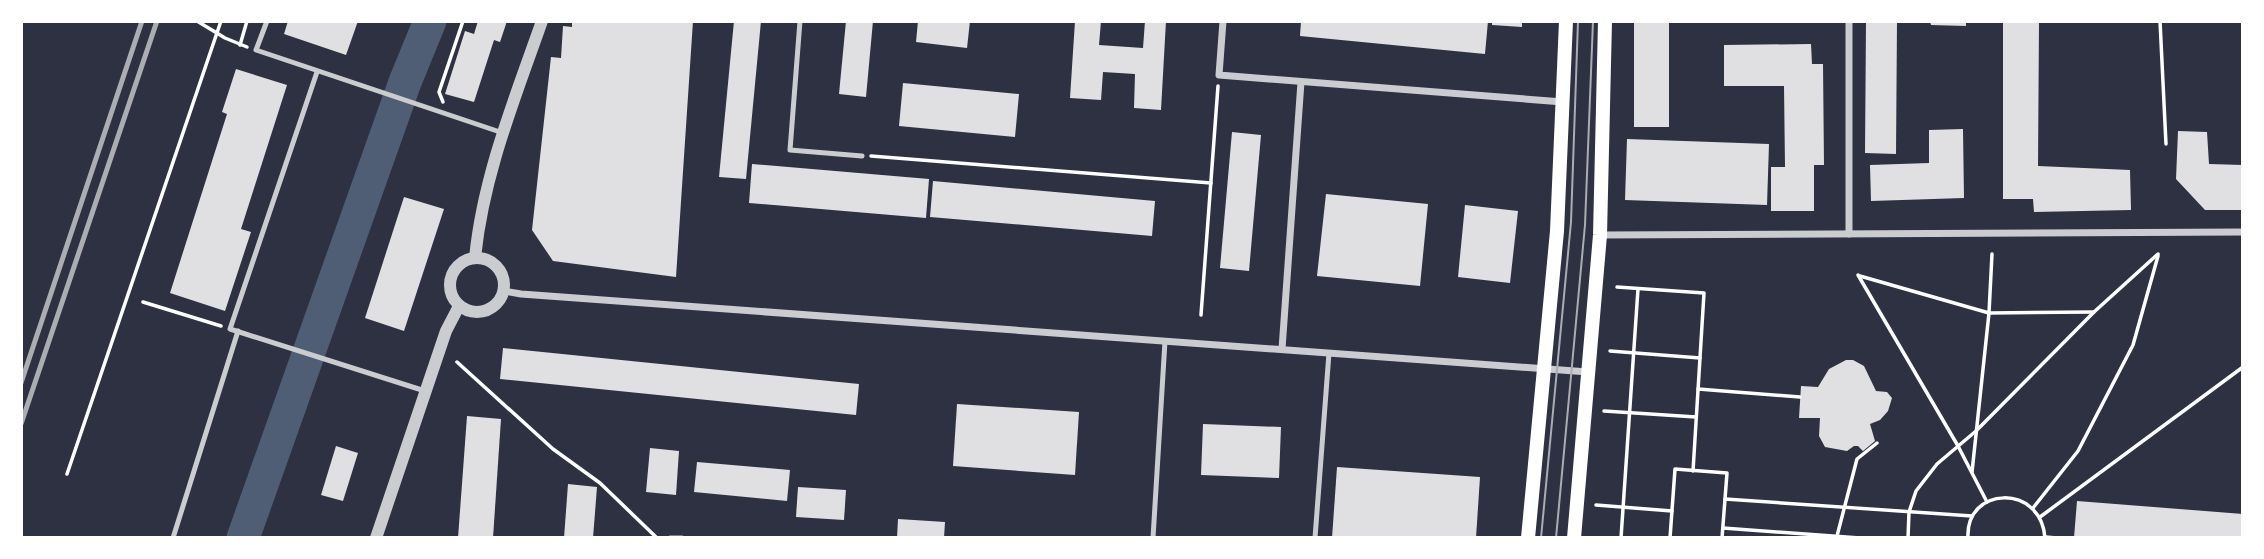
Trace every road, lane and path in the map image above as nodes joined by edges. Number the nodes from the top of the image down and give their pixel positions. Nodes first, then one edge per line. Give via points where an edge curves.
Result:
1 (197, 21) edge
2 (222, 21) edge
3 (247, 21) edge
4 (267, 21) edge
5 (463, 21) edge
6 (542, 21) edge
7 (800, 21) edge
8 (1223, 21) edge
9 (1566, 21) edge
10 (1605, 21) edge
11 (1849, 21) edge
12 (2160, 21) edge
13 (217, 34) junction
14 (240, 45) junction
15 (256, 50) junction
16 (317, 72) junction
17 (1219, 75) junction
18 (1301, 82) junction
19 (1563, 102) junction
20 (443, 113) junction
21 (503, 133) junction
22 (2166, 144) dead end
23 (862, 156) joint
24 (1211, 183) junction
25 (2243, 232) edge
26 (1849, 234) junction
27 (1600, 235) junction
28 (1992, 254) dead end
29 (475, 258) junction
30 (1617, 287) dead end
31 (1638, 288) junction
32 (504, 291) junction
33 (143, 302) dead end
34 (460, 306) junction
35 (2094, 312) junction
36 (1989, 313) junction
37 (1201, 315) dead end
38 (230, 328) junction
39 (238, 331) junction
40 (1165, 341) junction
41 (1282, 349) junction
42 (1610, 351) dead end
43 (1329, 353) junction
44 (1634, 353) junction
45 (1700, 358) junction
46 (457, 362) dead end
47 (2243, 367) edge
48 (1544, 368) junction
49 (1588, 372) junction
50 (1698, 388) junction
51 (425, 391) junction
52 (1800, 397) dead end
53 (1604, 411) dead end
54 (1630, 412) junction
55 (1696, 417) junction
56 (1976, 431) junction
57 (1877, 443) dead end
58 (1958, 446) junction
59 (1692, 471) junction
60 (67, 474) dead end
61 (1972, 474) junction
62 (1725, 499) junction
63 (1987, 502) junction
64 (1596, 505) dead end
65 (1623, 507) junction
66 (1843, 507) junction
67 (2033, 508) junction
68 (1672, 510) junction
69 (1909, 512) junction
70 (1972, 516) junction
71 (2039, 517) junction
72 (1723, 528) junction
73 (1837, 537) edge
74 (173, 538) edge
75 (376, 538) edge
76 (657, 538) edge
77 (670, 538) edge
78 (682, 538) edge
79 (1153, 538) edge
80 (1314, 538) edge
81 (1528, 538) edge
82 (1574, 538) edge
83 (1621, 538) edge
84 (1670, 538) edge
85 (1722, 538) edge
86 (1860, 538) edge
87 (1908, 538) edge
88 (1968, 538) edge
89 (2045, 538) edge
90 (2057, 538) edge

1 - 13 path
2 - 13 path
3 - 14 path
4 - 15 lane
5 - 20 path via 439,92
6 - 21 street
7 - 23 lane via 790,150
8 - 17 street
9 - 19 main road
10 - 27 main road
11 - 26 street
12 - 22 path
13 - 14 path
13 - 60 path
14 - 15 path
15 - 16 lane
16 - 20 lane
16 - 38 lane
17 - 18 street
17 - 24 path
18 - 19 street
18 - 41 street
19 - 48 main road
20 - 21 lane
21 - 29 street via 479,217
23 - 24 path
24 - 37 path
25 - 26 street
26 - 27 street
27 - 49 main road
28 - 36 path
29 - 32 street via 485,259 501,271
29 - 34 street via 465,260 451,276 453,298
30 - 31 path
31 - 44 path
31 - 45 path via 1704,293
32 - 34 street via 501,300 486,311 477,313
32 - 40 street
33 - 38 path
34 - 51 street
35 - 36 path
35 - 56 path
35 - 67 path via 2158,254 2133,345 2078,451
36 - 56 path
36 - 58 path via 1858,275
38 - 39 lane
39 - 51 lane
39 - 74 lane
40 - 41 street
40 - 79 lane
41 - 43 street
42 - 44 path
43 - 48 street
43 - 80 lane
44 - 45 path
44 - 54 path
45 - 50 path
46 - 76 path via 553,449 600,483
47 - 71 path
48 - 49 street
48 - 81 main road
49 - 82 main road
50 - 52 path
50 - 55 path
51 - 75 street
53 - 54 path
54 - 55 path
54 - 65 path
55 - 59 path
56 - 58 path
56 - 61 path
57 - 66 path via 1857,459
58 - 61 path
58 - 69 path via 1916,491
59 - 62 path via 1727,473
59 - 68 path via 1675,469
61 - 63 path
62 - 66 path
62 - 72 path
63 - 67 path via 2011,497
63 - 70 path
64 - 65 path
65 - 68 path
65 - 83 path
66 - 69 path
66 - 73 path
67 - 71 path
68 - 84 path
69 - 70 path
69 - 87 path
70 - 88 path
71 - 89 path
72 - 73 path
72 - 85 path
73 - 86 path
77 - 78 lane
89 - 90 path

